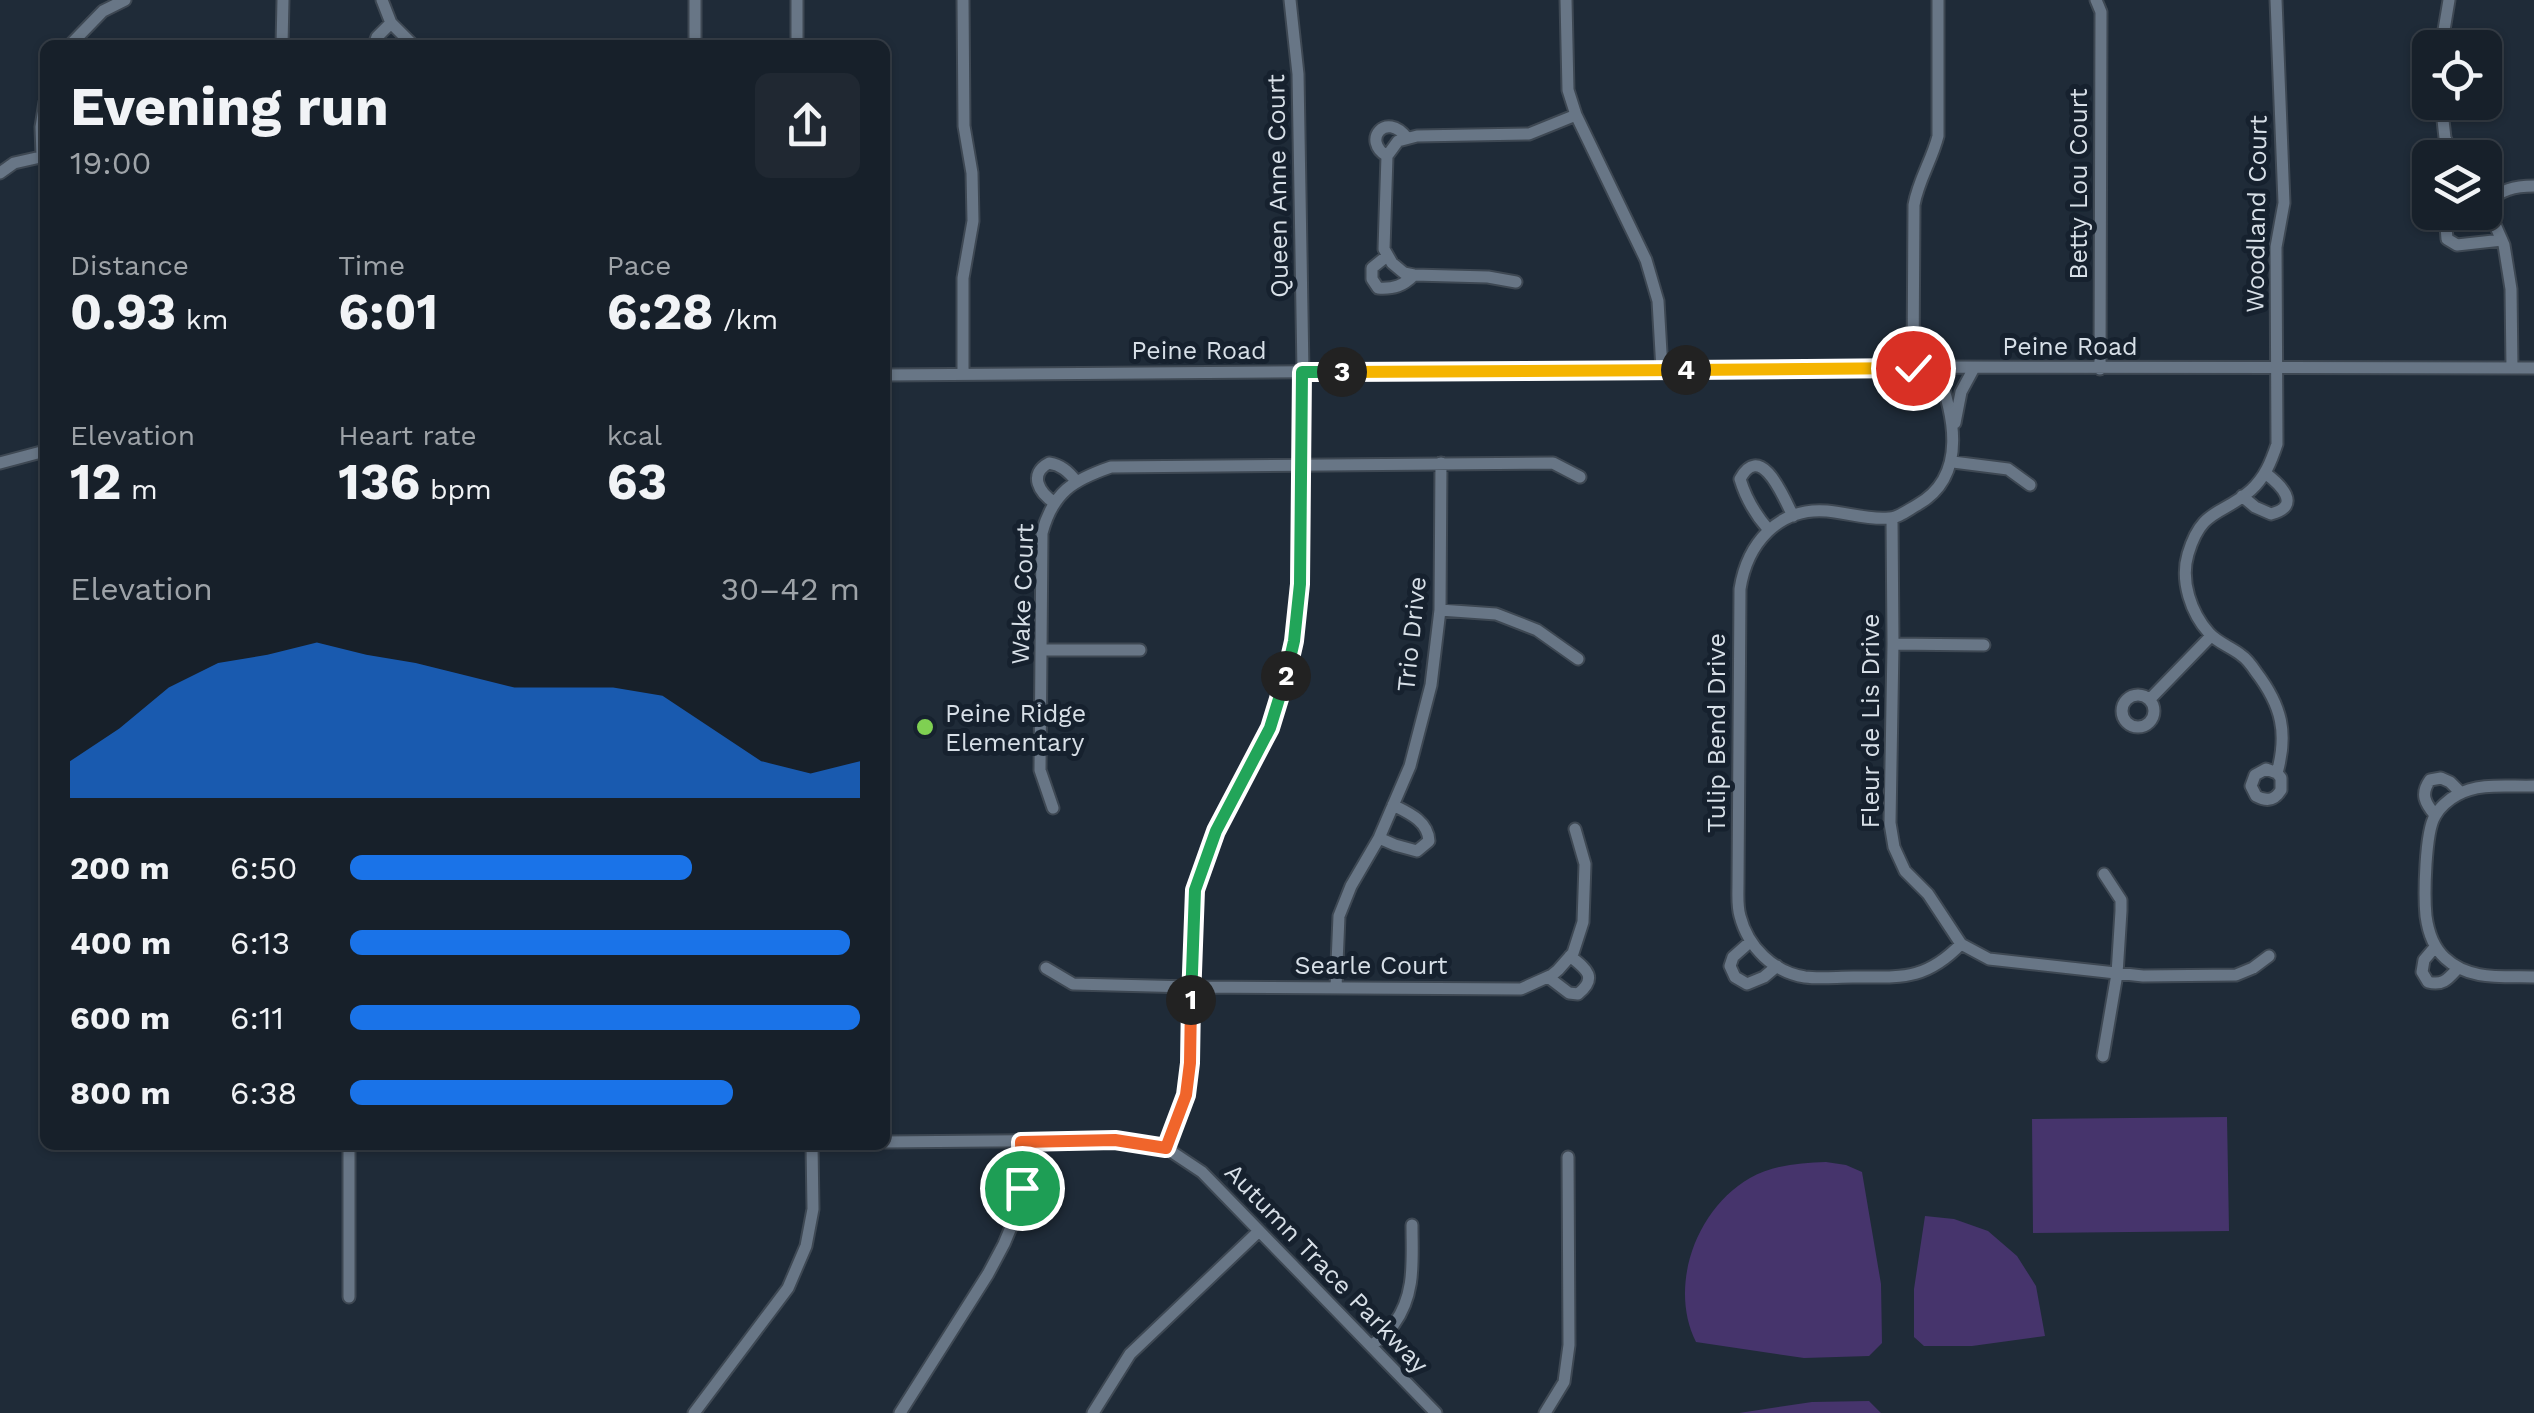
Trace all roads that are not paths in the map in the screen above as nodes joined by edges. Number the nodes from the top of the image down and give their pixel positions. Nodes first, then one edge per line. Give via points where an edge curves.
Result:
1 (125, 0) edge
2 (282, 0) edge
3 (382, 0) edge
4 (695, 0) edge
5 (797, 0) edge
6 (964, 0) edge
7 (1290, 0) edge
8 (1566, 0) edge
9 (1938, 0) edge
10 (2096, 0) edge
11 (2276, 0) edge
12 (2448, 0) edge
13 (391, 23) junction
14 (2444, 30) edge
15 (75, 40) edge
16 (282, 40) edge
17 (376, 40) edge
18 (408, 40) edge
19 (695, 40) edge
20 (797, 40) edge
21 (1576, 116) junction
22 (1407, 138) junction
23 (1387, 156) junction
24 (40, 157) edge
25 (0, 172) edge
26 (2534, 186) edge
27 (2502, 191) edge
28 (2446, 230) edge
29 (2498, 230) edge
30 (2502, 240) junction
31 (1387, 256) junction
32 (1414, 275) junction
33 (1516, 282) dead end
34 (1936, 367) junction
35 (1913, 368) junction
36 (1974, 368) junction
37 (2278, 368) junction
38 (2512, 368) junction
39 (2534, 368) edge
40 (2100, 369) junction
41 (1662, 370) junction
42 (1302, 372) junction
43 (963, 374) junction
44 (890, 375) edge
45 (1953, 432) junction
46 (40, 452) edge
47 (1952, 462) junction
48 (0, 463) edge
49 (1441, 464) junction
50 (1302, 466) junction
51 (2266, 473) junction
52 (1580, 478) dead end
53 (1076, 481) junction
54 (2030, 485) dead end
55 (2242, 496) junction
56 (1055, 503) junction
57 (1793, 516) junction
58 (1892, 519) junction
59 (1768, 530) junction
60 (1440, 610) junction
61 (2211, 636) junction
62 (1894, 644) junction
63 (1984, 645) dead end
64 (1042, 650) junction
65 (1140, 650) dead end
66 (1578, 659) dead end
67 (2150, 699) dead end
68 (2277, 773) dead end
69 (2534, 786) edge
70 (2460, 792) junction
71 (1393, 805) junction
72 (1053, 808) dead end
73 (2435, 815) junction
74 (1575, 830) dead end
75 (1379, 838) junction
76 (2104, 874) dead end
77 (1751, 942) junction
78 (1961, 944) junction
79 (2435, 947) junction
80 (1570, 956) junction
81 (2269, 956) dead end
82 (1777, 966) junction
83 (1046, 968) dead end
84 (2458, 968) junction
85 (2117, 974) junction
86 (1548, 976) junction
87 (2534, 977) edge
88 (1336, 986) junction
89 (1191, 987) junction
90 (2103, 1056) dead end
91 (890, 1142) edge
92 (1021, 1142) junction
93 (1166, 1148) junction
94 (348, 1150) edge
95 (812, 1150) edge
96 (1568, 1157) dead end
97 (1412, 1225) dead end
98 (1258, 1231) junction
99 (349, 1297) dead end
100 (1371, 1346) junction
101 (694, 1413) edge
102 (900, 1413) edge
103 (1092, 1413) edge
104 (1436, 1413) edge
105 (1545, 1413) edge

1 - 15 street via 103,11
2 - 16 street
3 - 13 street
4 - 19 street
5 - 20 street
6 - 43 street via 964,126 973,222 964,278
7 - 42 street, Queen Anne Court via 1298,74
8 - 21 street via 1568,90
9 - 35 street via 1938,136 1914,205
10 - 40 street, Betty Lou Court
11 - 37 street, Woodland Court via 2284,203 2276,247
12 - 14 street
13 - 17 street
13 - 18 street
21 - 22 street via 1529,134
21 - 41 street via 1646,260 1658,302
22 - 23 street
22 - 23 street via 1395,126 1381,129 1375,146
23 - 31 street
24 - 25 street
26 - 27 street
28 - 30 street via 2446,239 2457,245
29 - 30 street
30 - 38 street via 2511,288
31 - 32 street
31 - 32 street via 1372,268 1378,288 1392,289
32 - 33 street
34 - 35 street, Peine Road
34 - 36 street, Peine Road
34 - 45 street
35 - 41 street, Peine Road
36 - 40 street, Peine Road
36 - 45 street
37 - 38 street, Peine Road
37 - 40 street, Peine Road
37 - 51 street, Woodland Court via 2277,444
38 - 39 street, Peine Road
41 - 42 street, Peine Road
42 - 43 street, Peine Road
42 - 50 street, Queen Anne Court
43 - 44 street, Peine Road
45 - 47 street
46 - 48 street
47 - 54 street via 2008,469
47 - 58 street via 1930,498
49 - 50 street, Wake Court
49 - 52 street, Wake Court via 1553,463
49 - 60 street, Trio Drive
50 - 53 street, Wake Court via 1111,466
50 - 89 street, Queen Anne Court via 1300,584 1290,662 1270,728 1216,831 1195,890
51 - 55 street
51 - 55 street via 2287,494 2283,509 2271,514
53 - 56 street, Wake Court
53 - 56 street, Wake Court via 1058,465 1040,467 1038,486
55 - 61 street via 2208,518 2188,556 2186,590
56 - 64 street, Wake Court via 1042,533
57 - 58 street, Tulip Bend Drive via 1810,510
57 - 59 street, Tulip Bend Drive
57 - 59 street via 1767,471 1752,464 1740,479
58 - 62 street, Fleur de Lis Drive
59 - 77 street, Tulip Bend Drive via 1743,569 1740,590 1738,884 1739,913
60 - 66 street via 1496,614 1537,630
60 - 71 street, Trio Drive via 1431,685
61 - 67 street
61 - 68 street via 2244,656 2270,690 2282,727
62 - 63 street
62 - 78 street, Fleur de Lis Drive via 1894,848
64 - 65 street
64 - 72 street, Wake Court via 1040,770
69 - 70 street
70 - 73 street
70 - 73 street via 2441,778 2430,780 2425,802
71 - 75 street, Trio Drive
71 - 75 street via 1416,817 1429,841 1417,851
73 - 79 street via 2427,837 2426,916
74 - 80 street via 1585,864 1584,922
75 - 88 street, Trio Drive via 1340,916
76 - 85 street via 2121,900
77 - 82 street
77 - 82 street via 1733,957 1735,977 1747,984
78 - 82 street via 1922,973 1897,977 1807,977
78 - 85 street via 1990,959
79 - 84 street
79 - 84 street via 2424,960 2428,982 2446,982
80 - 86 street, Searle Court
80 - 86 street, Searle Court via 1588,972 1585,989 1569,993
81 - 85 street via 2236,975
83 - 89 street, Searle Court via 1073,984
84 - 87 street via 2481,976
85 - 90 street
86 - 88 street, Searle Court via 1521,989
88 - 89 street, Searle Court
89 - 93 street, Queen Anne Court via 1186,1095
91 - 92 street, Autumn Trace Parkway
92 - 93 street, Autumn Trace Parkway via 1115,1140
92 - 102 street via 1022,1188 1004,1244
93 - 98 street, Autumn Trace Parkway via 1202,1172
94 - 99 street
95 - 101 street via 813,1209 788,1288
96 - 105 street via 1569,1344 1564,1382
97 - 100 street via 1413,1281 1394,1326
98 - 100 street, Autumn Trace Parkway
98 - 103 street via 1130,1354
100 - 104 street, Autumn Trace Parkway

